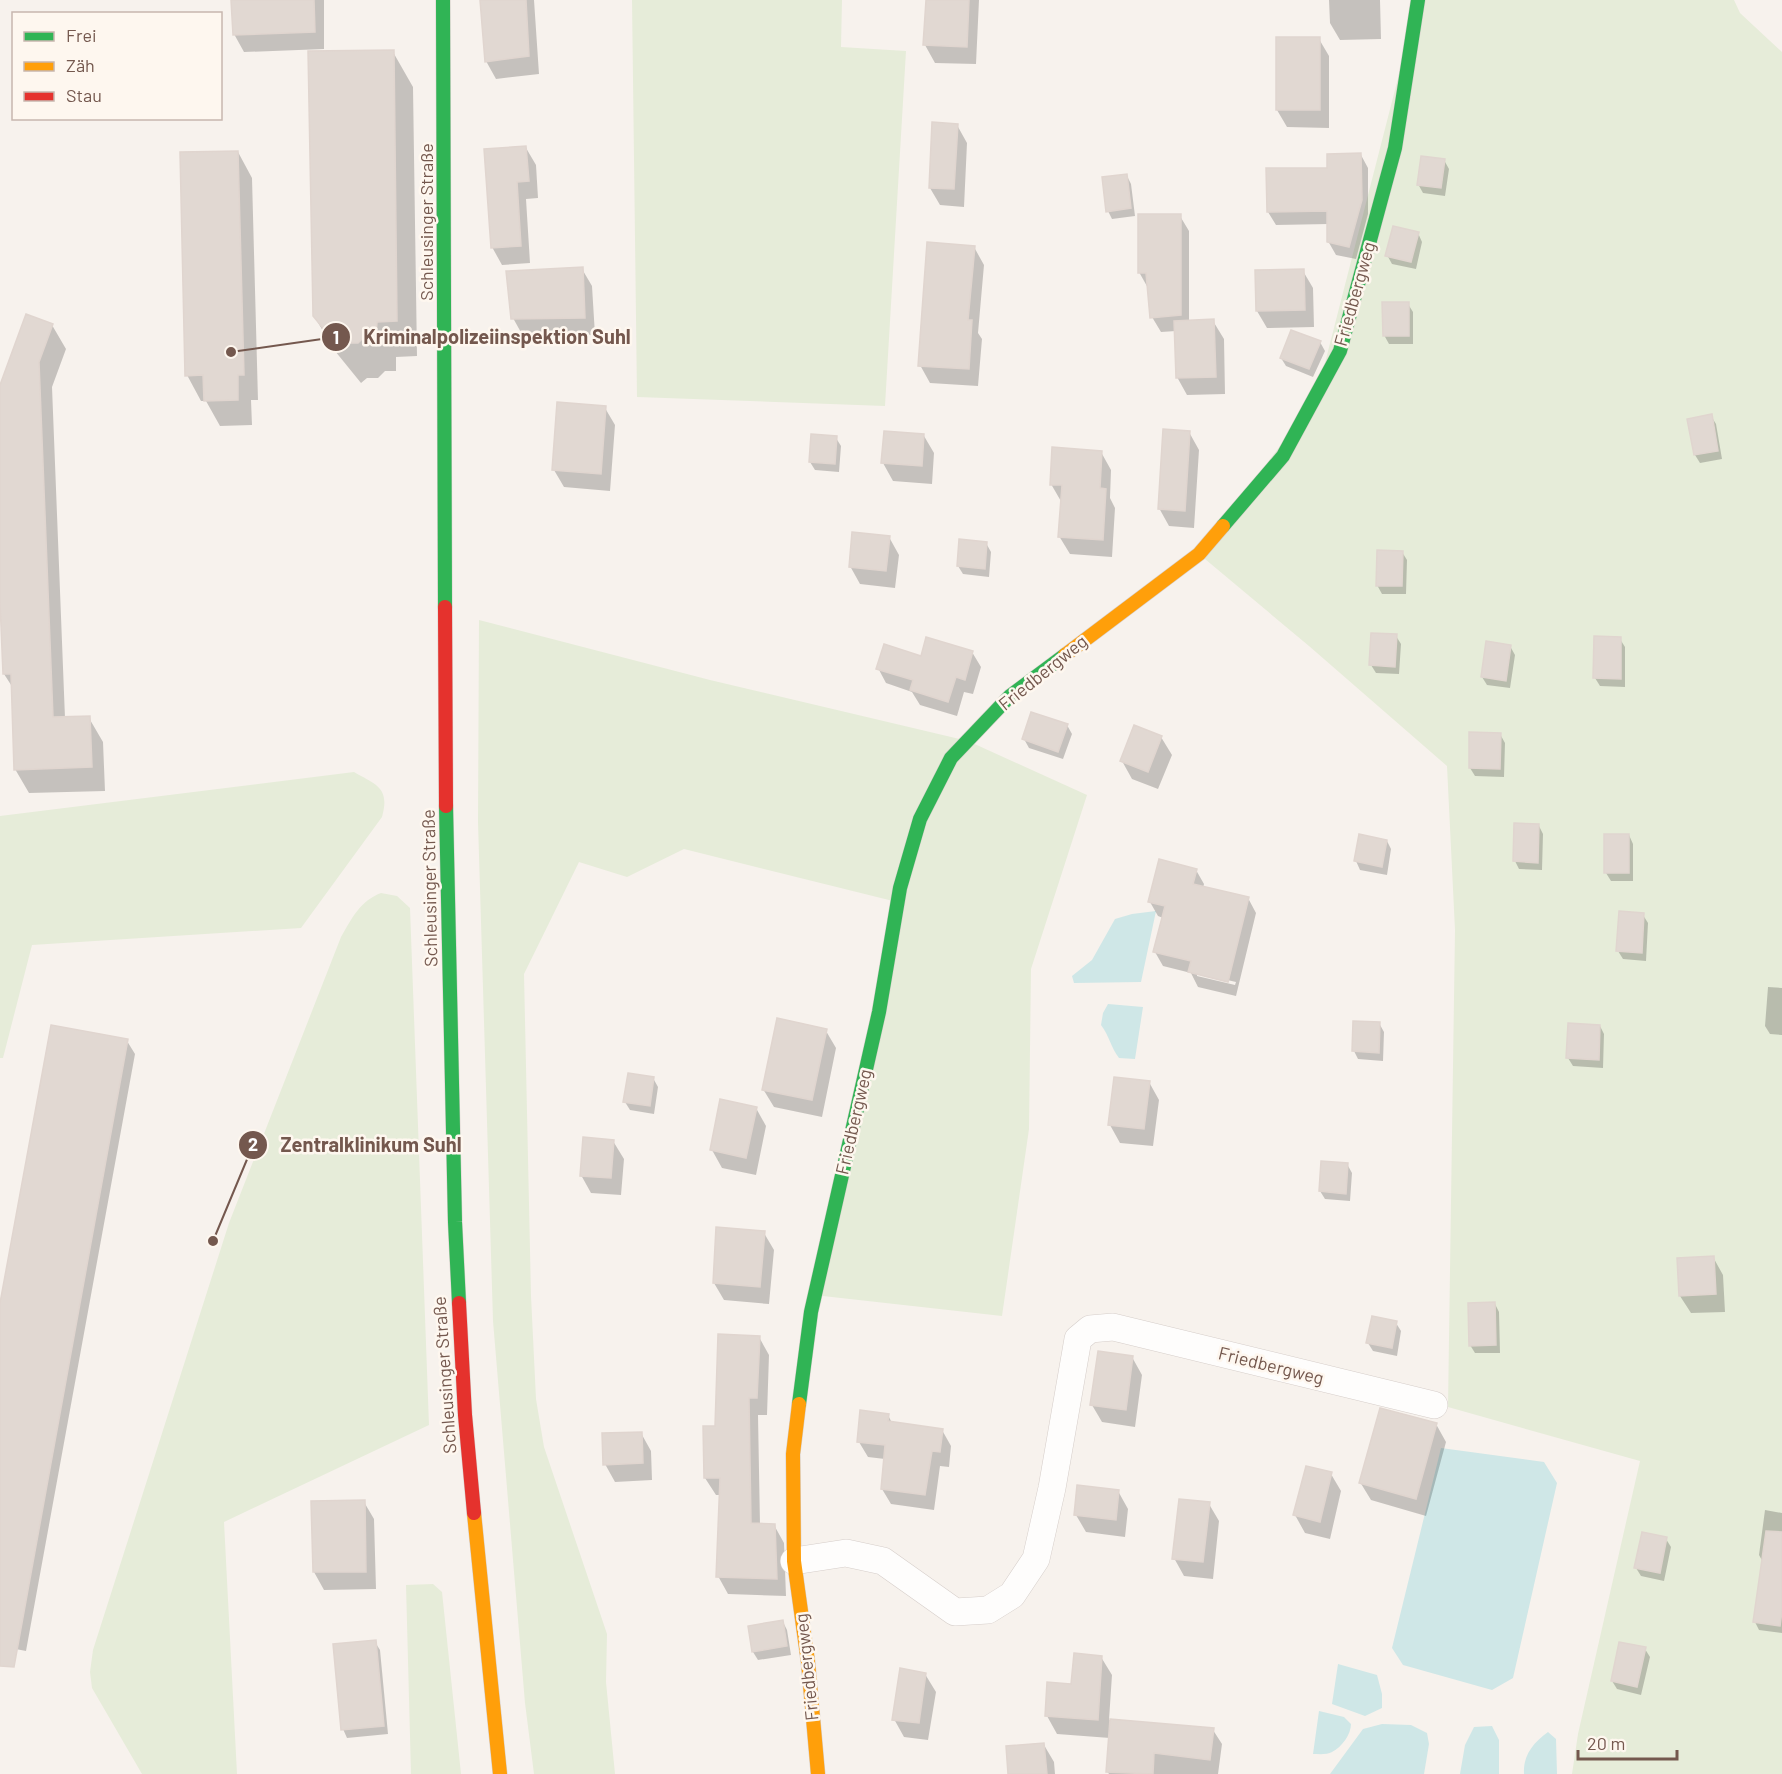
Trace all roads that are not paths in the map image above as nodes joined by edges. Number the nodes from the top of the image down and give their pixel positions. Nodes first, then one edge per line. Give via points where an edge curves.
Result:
1 (443, 0) edge
2 (1418, 0) edge
3 (1434, 1405) dead end
4 (794, 1561) junction
5 (500, 1774) edge
6 (818, 1774) edge

1 - 5 street, Schleusinger Straße via 446,855 455,1222 465,1415
2 - 4 street, Friedbergweg via 1395,148 1340,351 1283,456 1199,554 1010,696 951,758 920,819 900,888 879,1012 811,1312 793,1454
3 - 4 street, Friedbergweg via 1113,1327 1090,1329 1078,1339 1036,1559 1011,1595 988,1610 955,1612 883,1561 846,1553
4 - 6 street, Friedbergweg

